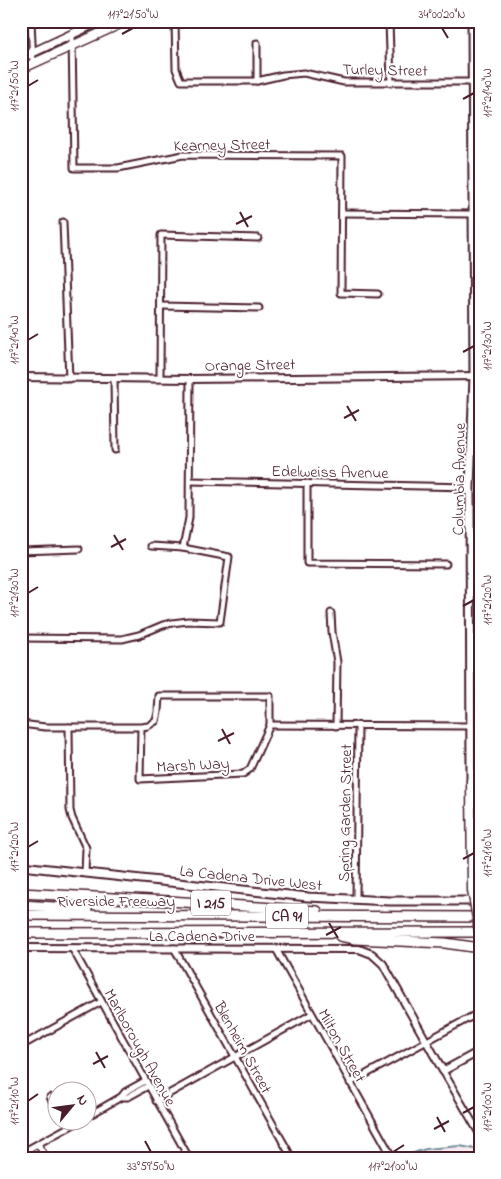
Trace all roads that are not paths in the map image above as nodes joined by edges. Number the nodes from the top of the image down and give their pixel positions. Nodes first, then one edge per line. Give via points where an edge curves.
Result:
1 (31, 21) edge
2 (100, 21) edge
3 (127, 21) edge
4 (175, 21) edge
5 (389, 21) edge
6 (472, 21) edge
7 (72, 34) junction
8 (257, 43) dead end
9 (72, 45) junction
10 (32, 54) junction
11 (21, 58) edge
12 (33, 64) junction
13 (21, 69) edge
14 (257, 81) junction
15 (472, 82) junction
16 (391, 83) junction
17 (342, 213) junction
18 (473, 214) junction
19 (64, 222) dead end
20 (258, 238) dead end
21 (378, 294) dead end
22 (161, 306) junction
23 (259, 308) dead end
24 (477, 376) edge
25 (21, 377) edge
26 (114, 378) junction
27 (160, 378) junction
28 (69, 379) junction
29 (190, 379) junction
30 (115, 450) dead end
31 (190, 481) junction
32 (308, 483) junction
33 (470, 488) junction
34 (151, 546) dead end
35 (183, 548) junction
36 (78, 549) dead end
37 (21, 551) edge
38 (471, 559) junction
39 (480, 561) edge
40 (446, 564) dead end
41 (331, 613) dead end
42 (21, 638) edge
43 (21, 724) edge
44 (270, 725) junction
45 (336, 726) junction
46 (471, 726) junction
47 (69, 727) junction
48 (141, 727) junction
49 (358, 727) junction
50 (471, 781) junction
51 (480, 781) edge
52 (480, 798) edge
53 (471, 806) junction
54 (21, 866) edge
55 (85, 873) junction
56 (21, 893) edge
57 (356, 899) junction
58 (480, 901) edge
59 (21, 905) edge
60 (480, 912) edge
61 (174, 914) junction
62 (21, 915) edge
63 (446, 916) junction
64 (400, 917) junction
65 (480, 917) edge
66 (320, 932) junction
67 (480, 932) edge
68 (21, 933) edge
69 (480, 936) edge
70 (21, 948) edge
71 (72, 948) junction
72 (174, 948) junction
73 (480, 948) edge
74 (276, 949) junction
75 (101, 1002) junction
76 (480, 1012) edge
77 (312, 1014) junction
78 (426, 1041) junction
79 (21, 1046) edge
80 (480, 1051) edge
81 (235, 1057) junction
82 (443, 1071) junction
83 (350, 1083) junction
84 (147, 1084) junction
85 (156, 1101) junction
86 (98, 1110) edge
87 (60, 1132) edge
88 (480, 1135) edge
89 (38, 1144) junction
90 (21, 1153) edge
91 (390, 1153) dead end
92 (46, 1158) edge
93 (190, 1158) edge
94 (292, 1158) edge

1 - 10 street
2 - 7 main road
3 - 9 main road
4 - 14 street, Turley Street via 176,69 181,81
5 - 16 street
6 - 15 main road, Columbia Avenue
7 - 9 street
7 - 10 main road
8 - 14 street
9 - 12 main road
9 - 17 street, Kearney Street via 74,168 118,168 183,155 342,156
10 - 11 main road
10 - 12 street
12 - 13 main road
14 - 16 street, Turley Street via 304,74 344,82
15 - 16 street, Turley Street
15 - 18 main road, Columbia Avenue
17 - 18 street
17 - 21 street via 341,293
18 - 24 main road, Columbia Avenue
19 - 28 street
20 - 22 street via 161,236
22 - 23 street
22 - 27 street
24 - 29 street, Orange Street
24 - 33 main road, Columbia Avenue
25 - 28 street, Orange Street
26 - 27 street, Orange Street
26 - 28 street, Orange Street
26 - 30 street
27 - 29 street, Orange Street
29 - 31 street
31 - 32 street, Edelweiss Avenue
31 - 35 street via 189,518
32 - 33 street, Edelweiss Avenue
32 - 40 street via 307,563
33 - 38 main road, Columbia Avenue
34 - 35 street
35 - 42 street via 229,557 220,622 172,623 140,636 122,638
36 - 37 street
38 - 39 street
38 - 46 main road, Columbia Avenue
41 - 45 street, Spring Garden Street via 337,662
43 - 47 street
44 - 45 street
44 - 48 street, Marsh Way via 270,696 159,696 156,721
44 - 48 street, Marsh Way via 250,770 243,774 140,779
45 - 49 street
46 - 49 street
46 - 50 main road, Columbia Avenue
47 - 48 street
47 - 55 street via 70,810 86,848
49 - 57 street, Spring Garden Street
50 - 51 street
50 - 53 main road, Columbia Avenue
52 - 53 main road
53 - 69 main road, Columbia Avenue, bridge via 472,890
54 - 55 main road, La Cadena Drive West
55 - 57 main road, La Cadena Drive West via 261,893
56 - 64 highway, I 215
57 - 58 main road, La Cadena Drive West
59 - 61 highway
60 - 63 highway
61 - 62 highway, Riverside Freeway / CA 91
61 - 64 highway, Riverside Freeway / CA 91
63 - 64 highway, Riverside Freeway / I 215
63 - 65 highway, Riverside Freeway / I 215
66 - 67 highway, Riverside Freeway / I 215
66 - 68 highway, Riverside Freeway / I 215
66 - 73 highway via 354,939
70 - 71 street, La Cadena Drive
71 - 72 street, La Cadena Drive
71 - 75 street, Marlborough Avenue
72 - 74 street, La Cadena Drive
72 - 81 street, Blenheim Street
74 - 77 street, Milton Street
74 - 78 street, La Cadena Drive via 359,949 372,954 386,968
75 - 79 street
75 - 84 street, Marlborough Avenue
76 - 78 street
77 - 81 street
77 - 83 street, Milton Street
78 - 82 street
78 - 83 street
80 - 82 street
81 - 85 street
81 - 94 street, Blenheim Street
82 - 88 street
83 - 91 street, Milton Street
84 - 85 street, Marlborough Avenue
84 - 86 street
85 - 93 street, Marlborough Avenue
87 - 89 street
89 - 90 street
89 - 92 street

